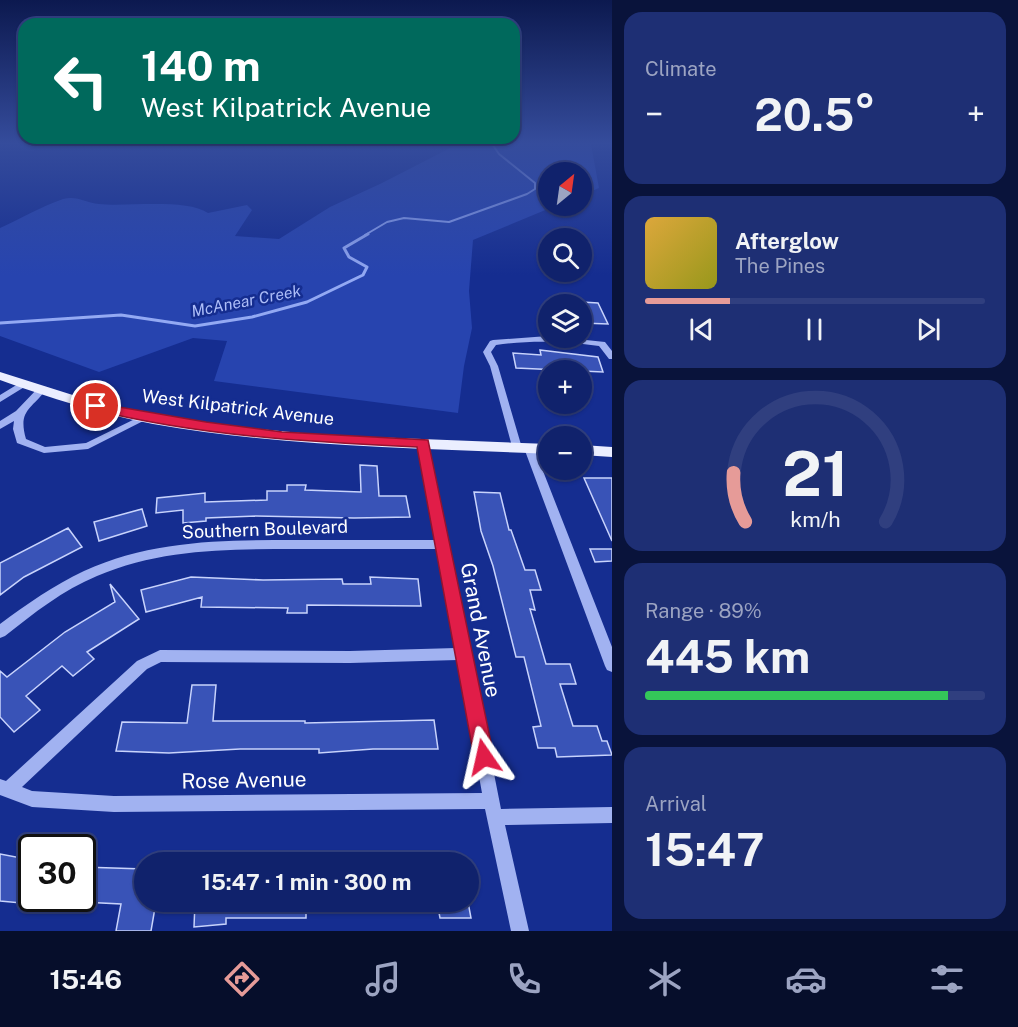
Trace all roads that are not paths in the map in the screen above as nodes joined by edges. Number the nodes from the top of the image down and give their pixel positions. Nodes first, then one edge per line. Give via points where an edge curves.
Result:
1 (612, 357) edge
2 (0, 376) edge
3 (23, 384) junction
4 (41, 390) junction
5 (0, 399) edge
6 (19, 413) junction
7 (146, 417) junction
8 (0, 426) edge
9 (423, 443) junction
10 (523, 448) junction
11 (538, 449) edge
12 (592, 451) edge
13 (612, 452) edge
14 (444, 544) junction
15 (0, 632) edge
16 (464, 654) junction
17 (612, 666) edge
18 (4, 789) edge
19 (492, 801) junction
20 (612, 815) edge
21 (495, 818) junction
22 (520, 931) edge

1 - 10 street via 602,344 573,340 523,338 493,343 487,352
2 - 3 main road, West Kilpatrick Avenue
3 - 4 main road, West Kilpatrick Avenue
3 - 5 street
4 - 6 street
4 - 7 main road, West Kilpatrick Avenue
6 - 7 street via 21,441 44,450 88,446
6 - 8 street
7 - 9 main road, West Kilpatrick Avenue via 282,436
9 - 10 main road, West Kilpatrick Avenue
9 - 14 street, Grand Avenue
10 - 11 main road, West Kilpatrick Avenue
10 - 17 street
12 - 13 main road
14 - 15 street, Southern Boulevard via 218,545 175,549 110,565 82,577 51,594
14 - 16 street, Grand Avenue
16 - 18 street via 160,656 142,665
16 - 19 street, Grand Avenue
18 - 19 street, Rose Avenue via 32,799 114,804
19 - 21 street, Grand Avenue
20 - 21 street
21 - 22 street, Grand Avenue

